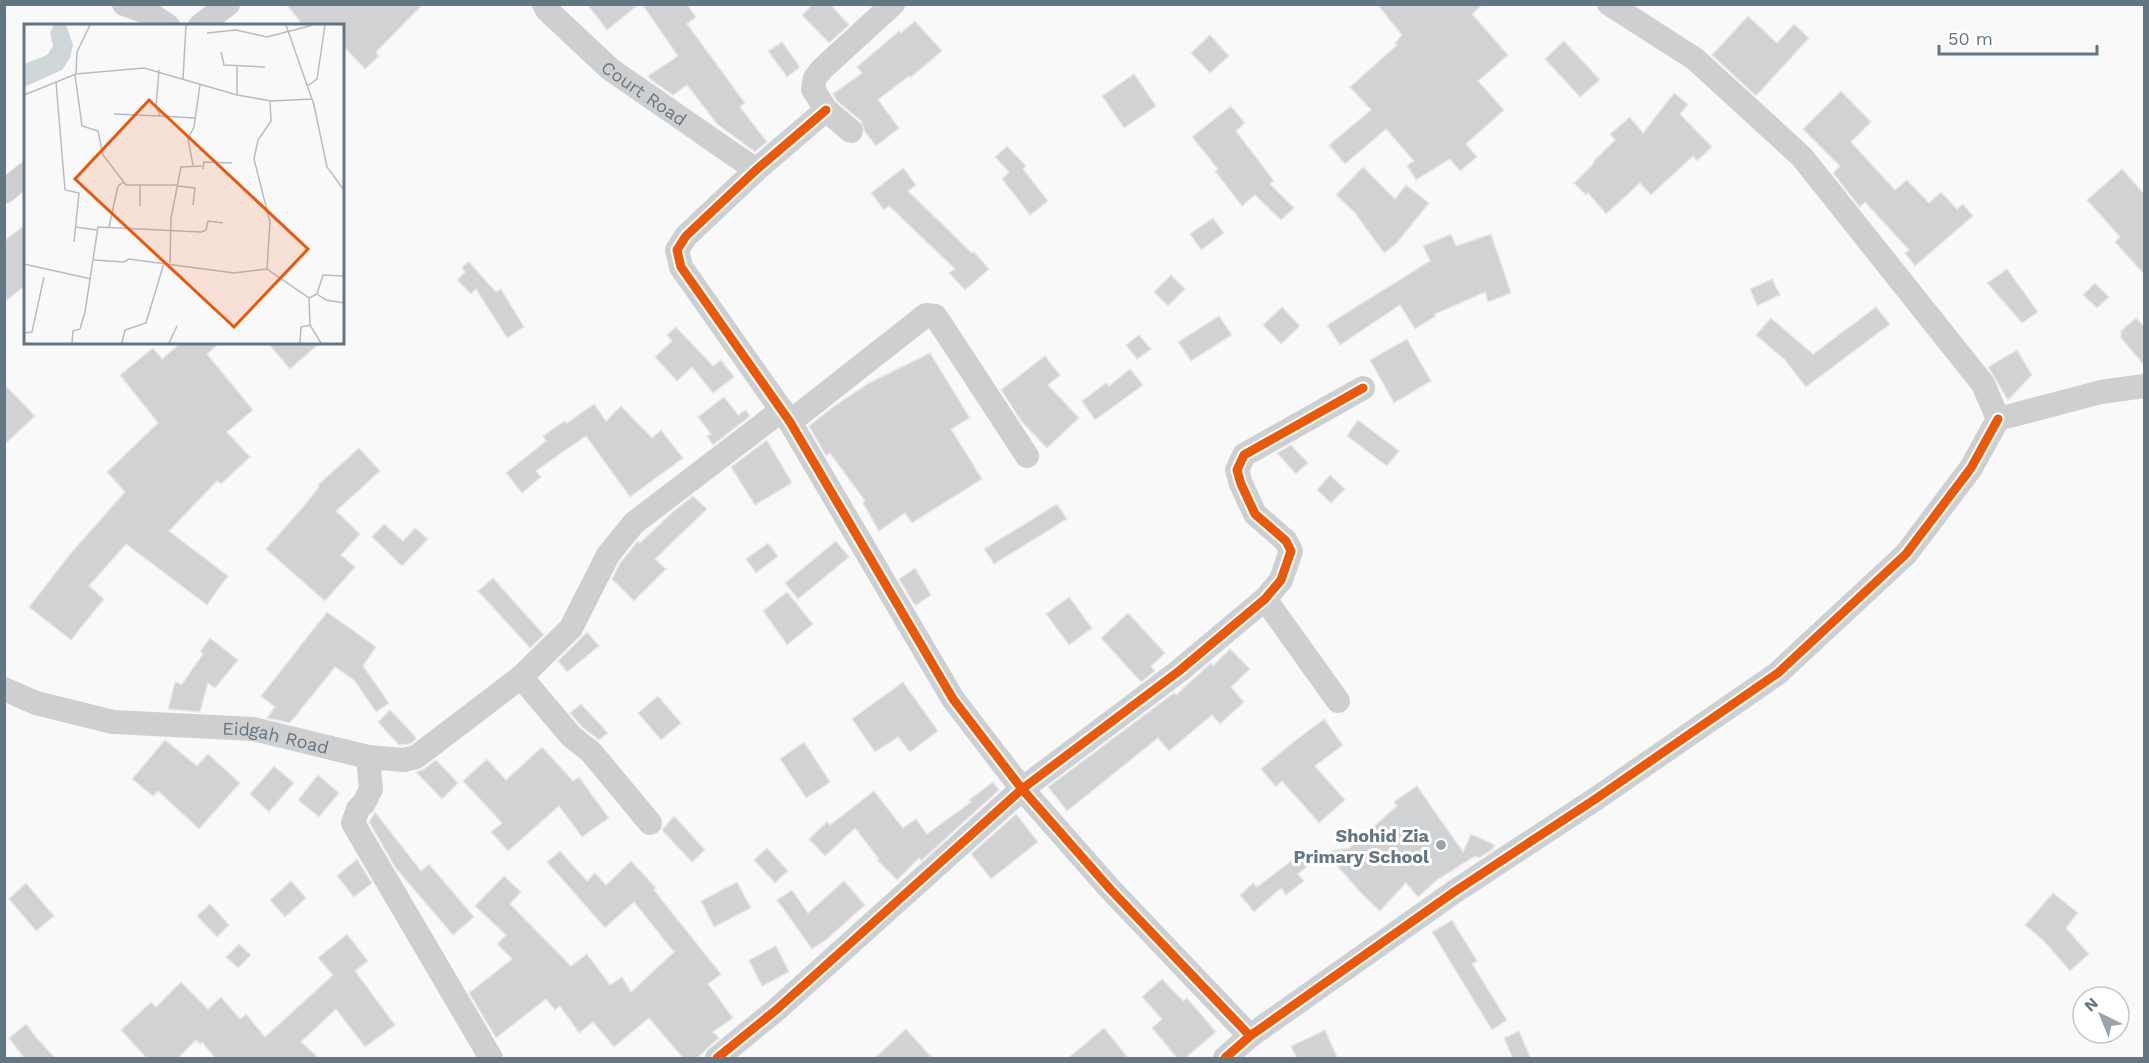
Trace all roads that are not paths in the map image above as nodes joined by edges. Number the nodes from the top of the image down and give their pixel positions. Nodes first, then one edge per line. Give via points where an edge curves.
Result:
1 (124, 4) edge
2 (228, 4) edge
3 (544, 4) edge
4 (893, 4) edge
5 (1609, 4) edge
6 (165, 24) edge
7 (203, 24) edge
8 (826, 110) junction
9 (850, 131) dead end
10 (756, 170) junction
11 (24, 176) edge
12 (4, 192) edge
13 (2145, 386) edge
14 (1363, 388) dead end
15 (786, 416) junction
16 (1998, 419) junction
17 (1027, 456) dead end
18 (1265, 599) junction
19 (521, 677) junction
20 (4, 689) edge
21 (1338, 701) dead end
22 (368, 757) junction
23 (1022, 789) junction
24 (650, 823) dead end
25 (1250, 1036) junction
26 (491, 1059) edge
27 (717, 1059) edge
28 (1225, 1059) edge

1 - 6 street
2 - 7 street
3 - 10 street, Court Road via 610,69
4 - 8 street via 815,78 813,89
5 - 16 street via 1695,59 1802,156 1983,384
8 - 9 street
8 - 10 street
10 - 15 street via 686,236 677,250 681,267
11 - 12 street
13 - 16 street via 2101,392
14 - 18 street via 1244,455 1237,470 1255,514 1286,541 1291,551 1281,580
15 - 17 street, Eidgah Road via 926,315 934,316
15 - 19 street, Eidgah Road via 634,524 608,555 571,628
15 - 23 street via 953,699
16 - 25 street via 1971,468 1906,554 1778,673 1454,892
18 - 21 street
18 - 23 street via 1179,671
19 - 22 street, Eidgah Road via 416,757
19 - 24 street
20 - 22 street, Eidgah Road via 36,703 113,722 253,729
22 - 26 street via 371,789 353,823
23 - 25 street
23 - 27 street
25 - 28 street

